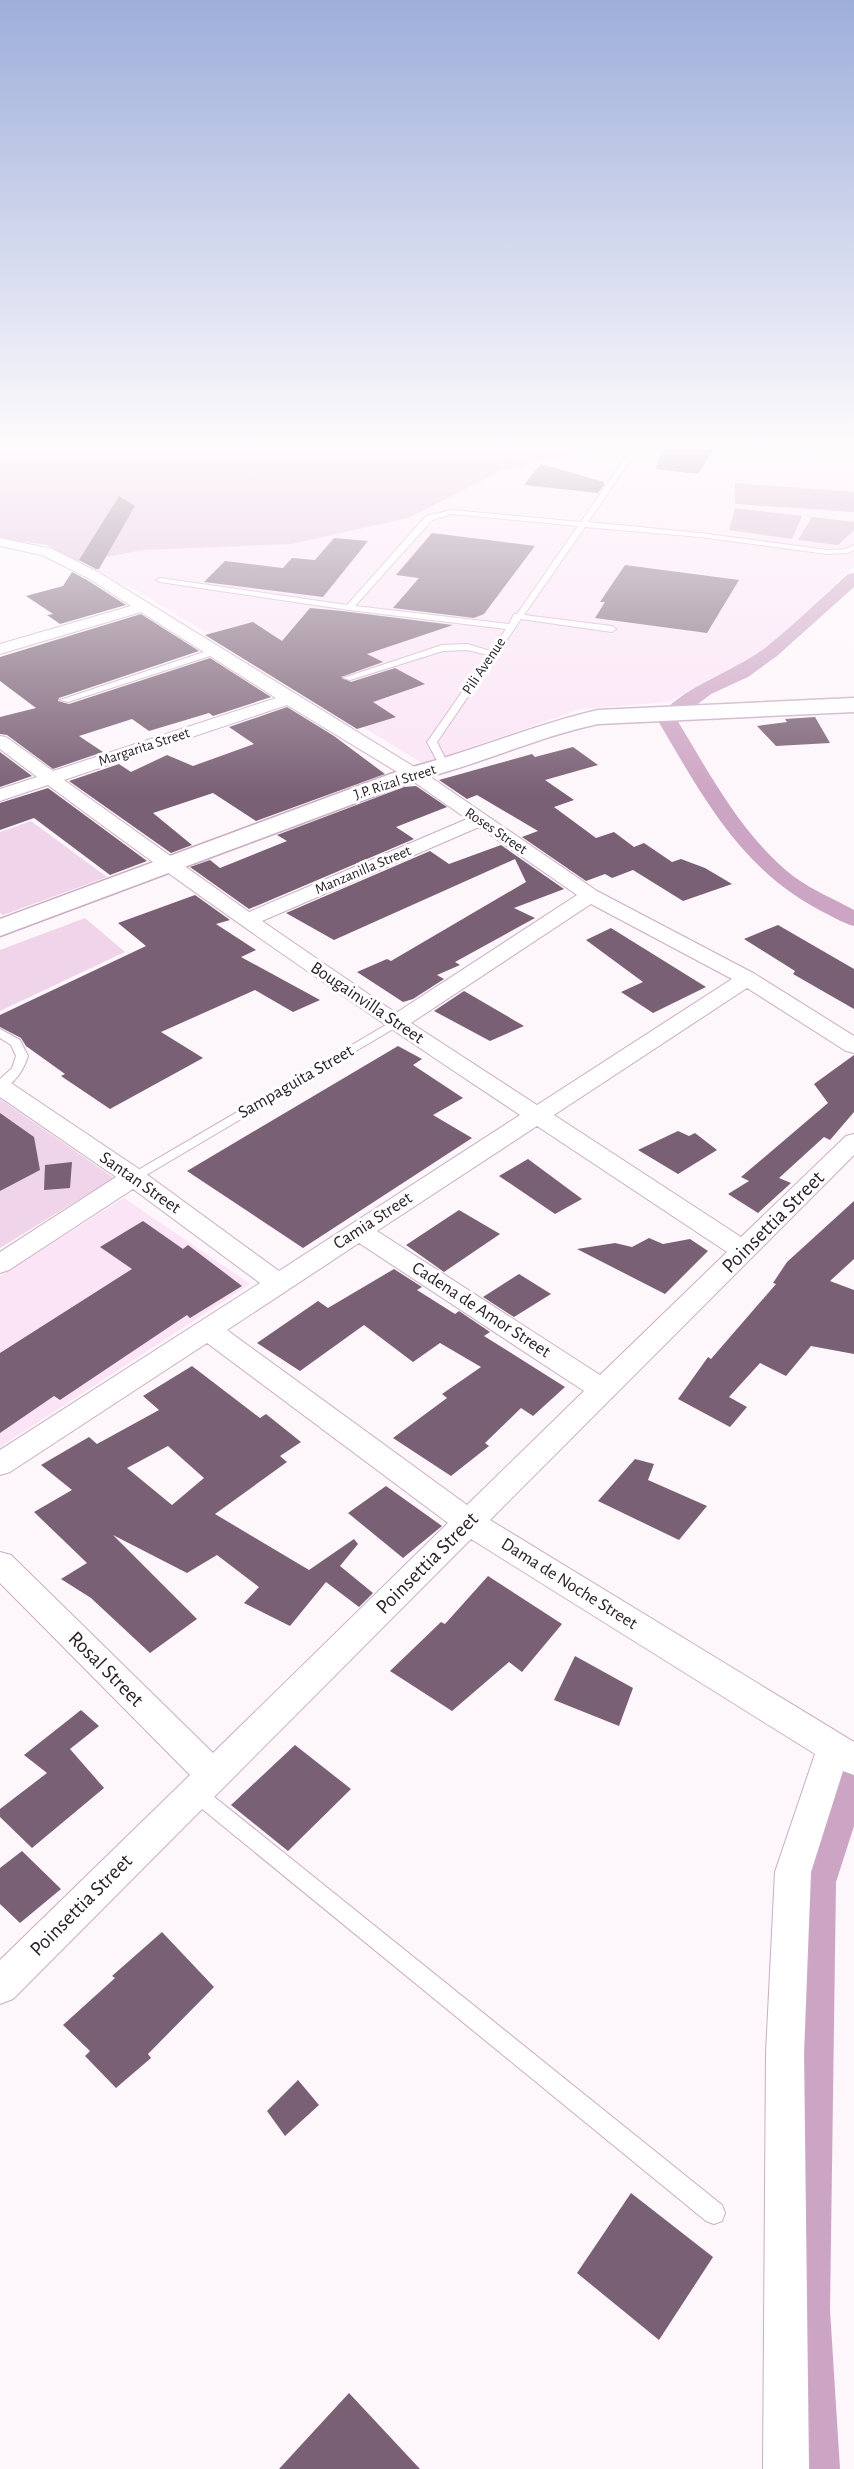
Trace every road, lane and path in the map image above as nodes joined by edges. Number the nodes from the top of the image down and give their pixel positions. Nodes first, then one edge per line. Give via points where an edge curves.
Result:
1 (71, 564) edge
2 (388, 564) edge
3 (555, 564) edge
4 (160, 580) dead end
5 (142, 607) junction
6 (349, 608) junction
7 (518, 616) junction
8 (510, 627) junction
9 (612, 629) dead end
10 (0, 649) edge
11 (213, 652) junction
12 (492, 654) junction
13 (347, 678) dead end
14 (289, 699) junction
15 (65, 700) dead end
16 (854, 705) edge
17 (0, 741) edge
18 (444, 766) junction
19 (417, 777) junction
20 (50, 778) junction
21 (0, 795) edge
22 (480, 820) junction
23 (173, 868) junction
24 (590, 895) junction
25 (247, 920) junction
26 (0, 928) edge
27 (0, 942) edge
28 (747, 979) junction
29 (396, 1023) junction
30 (0, 1034) edge
31 (854, 1046) edge
32 (0, 1086) edge
33 (537, 1115) junction
34 (854, 1140) edge
35 (134, 1177) junction
36 (358, 1231) junction
37 (744, 1251) junction
38 (0, 1264) edge
39 (278, 1283) junction
40 (207, 1329) junction
41 (603, 1390) junction
42 (0, 1464) edge
43 (468, 1522) junction
44 (0, 1564) edge
45 (843, 1752) edge
46 (203, 1783) junction
47 (0, 1986) edge
48 (714, 2213) dead end
49 (786, 2469) edge

1 - 5 street, Roses Street
2 - 6 lane
3 - 7 lane, Pili Avenue
4 - 6 lane
5 - 10 street
5 - 11 street, Roses Street
6 - 8 lane
7 - 8 lane, Pili Avenue
7 - 9 lane
8 - 12 lane, Pili Avenue
11 - 14 street, Roses Street
11 - 15 lane
12 - 13 lane via 467,647 442,648
12 - 18 lane, Pili Avenue via 432,741
14 - 19 street, Roses Street
14 - 20 street, Margarita Street
16 - 18 main road, J.P. Rizal Street via 598,717 566,724
17 - 20 street, Bougainvilla Street
18 - 19 main road, J.P. Rizal Street
19 - 22 street, Roses Street
19 - 23 main road, J.P. Rizal Street
20 - 21 street, Margarita Street
20 - 23 street, Bougainvilla Street
22 - 24 street, Roses Street
22 - 25 street, Manzanilla Street
23 - 25 street, Bougainvilla Street
23 - 26 main road, J.P. Rizal Street
23 - 27 main road, J.P. Rizal Street
24 - 28 street, Roses Street
24 - 29 street, Sampaguita Street
25 - 29 street, Bougainvilla Street
28 - 31 street, Roses Street
28 - 33 street, Camia Street
29 - 33 street, Bougainvilla Street
29 - 35 lane, Sampaguita Street
30 - 32 lane via 18,1046 22,1056 15,1073
32 - 35 street, Santan Street
33 - 36 street, Camia Street
33 - 37 street, Bougainvilla Street
34 - 37 street, Poinsettia Street
35 - 38 street, Sampaguita Street
35 - 39 street, Santan Street
36 - 39 street, Camia Street
36 - 41 street, Cadena de Amor Street
37 - 41 street, Poinsettia Street
39 - 40 street, Camia Street
40 - 42 street, Camia Street
40 - 43 street, Dama de Noche Street
41 - 43 street, Poinsettia Street
43 - 45 street, Dama de Noche Street
43 - 46 street, Poinsettia Street
44 - 46 street, Rosal Street
45 - 49 street via 793,1872 785,2053
46 - 47 street, Poinsettia Street
46 - 48 lane

